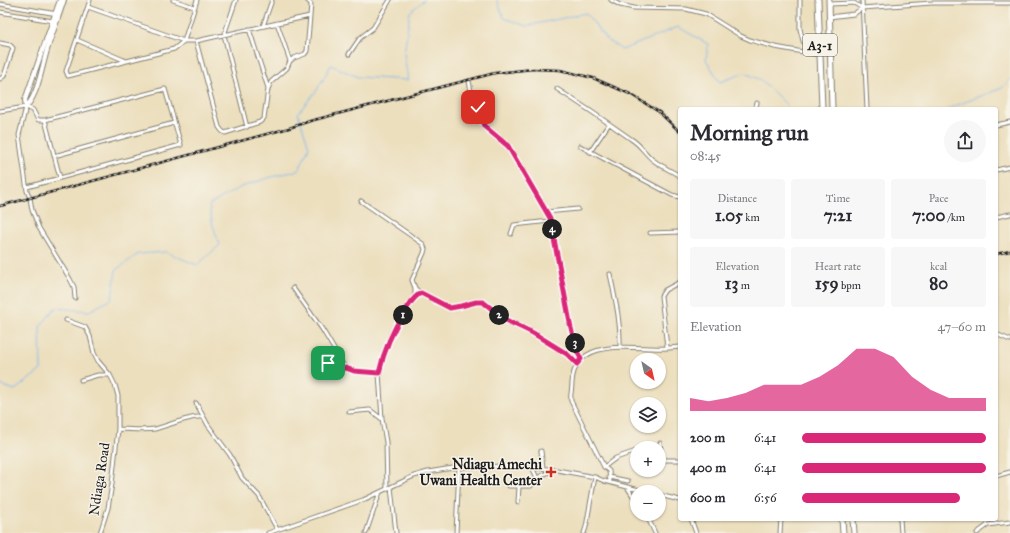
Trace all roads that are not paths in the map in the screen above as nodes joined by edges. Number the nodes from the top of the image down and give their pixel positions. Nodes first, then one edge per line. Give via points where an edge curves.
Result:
1 (60, 0) edge
2 (64, 0) edge
3 (90, 0) edge
4 (173, 0) edge
5 (197, 0) edge
6 (236, 0) edge
7 (272, 0) edge
8 (307, 0) edge
9 (390, 0) edge
10 (611, 0) edge
11 (800, 0) edge
12 (818, 0) edge
13 (862, 0) edge
14 (829, 2) edge
15 (1010, 3) edge
16 (0, 4) edge
17 (88, 6) junction
18 (194, 7) junction
19 (862, 8) junction
20 (34, 10) junction
21 (0, 12) edge
22 (57, 14) junction
23 (310, 16) junction
24 (829, 17) junction
25 (32, 18) junction
26 (54, 22) junction
27 (277, 23) junction
28 (263, 26) junction
29 (249, 29) junction
30 (224, 35) junction
31 (77, 40) junction
32 (184, 41) junction
33 (196, 41) junction
34 (0, 43) edge
35 (811, 53) junction
36 (349, 54) dead end
37 (820, 55) junction
38 (290, 61) junction
39 (126, 62) junction
40 (0, 79) edge
41 (469, 81) dead end
42 (268, 89) junction
43 (557, 89) dead end
44 (757, 103) dead end
45 (26, 107) junction
46 (756, 107) edge
47 (822, 107) edge
48 (832, 107) edge
49 (867, 107) edge
50 (0, 111) edge
51 (45, 120) junction
52 (174, 122) junction
53 (1010, 122) edge
54 (609, 124) junction
55 (998, 125) edge
56 (247, 127) junction
57 (580, 146) dead end
58 (590, 152) junction
59 (54, 156) junction
60 (1010, 167) edge
61 (998, 170) edge
62 (678, 175) edge
63 (60, 178) junction
64 (27, 187) junction
65 (678, 196) edge
66 (361, 201) dead end
67 (578, 209) dead end
68 (546, 212) junction
69 (1010, 214) edge
70 (998, 217) edge
71 (550, 221) junction
72 (678, 232) edge
73 (650, 233) dead end
74 (511, 234) dead end
75 (610, 274) dead end
76 (678, 283) edge
77 (292, 288) dead end
78 (415, 288) junction
79 (421, 293) junction
80 (415, 296) junction
81 (76, 298) dead end
82 (66, 320) dead end
83 (998, 335) edge
84 (1010, 340) edge
85 (620, 346) junction
86 (667, 347) junction
87 (678, 347) edge
88 (319, 357) dead end
89 (581, 359) junction
90 (577, 364) junction
91 (346, 368) junction
92 (379, 373) junction
93 (110, 375) junction
94 (81, 380) dead end
95 (196, 403) dead end
96 (349, 412) dead end
97 (203, 417) junction
98 (382, 420) junction
99 (118, 429) junction
100 (541, 451) dead end
101 (630, 452) edge
102 (666, 460) edge
103 (678, 460) edge
104 (459, 467) junction
105 (532, 467) junction
106 (604, 467) junction
107 (543, 468) junction
108 (557, 470) junction
109 (1010, 472) edge
110 (998, 475) edge
111 (595, 477) junction
112 (610, 477) junction
113 (537, 478) junction
114 (628, 481) dead end
115 (610, 482) junction
116 (509, 486) dead end
117 (532, 486) junction
118 (391, 487) junction
119 (519, 487) junction
120 (627, 487) junction
121 (630, 488) edge
122 (387, 489) junction
123 (380, 492) junction
124 (532, 492) dead end
125 (630, 492) edge
126 (666, 497) edge
127 (678, 500) edge
128 (518, 502) dead end
129 (649, 521) edge
130 (691, 521) edge
131 (781, 521) edge
132 (842, 521) edge
133 (853, 521) edge
134 (900, 521) edge
135 (1010, 522) edge
136 (277, 529) junction
137 (100, 533) edge
138 (268, 533) edge
139 (366, 533) edge
140 (396, 533) edge
141 (456, 533) edge
142 (584, 533) edge
143 (655, 533) edge
144 (696, 533) edge
145 (780, 533) edge
146 (843, 533) edge
147 (854, 533) edge
148 (901, 533) edge
149 (977, 533) edge

1 - 22 street
2 - 22 street
3 - 17 street
4 - 18 street
5 - 18 street
6 - 30 street
7 - 28 street
8 - 23 street via 312,4
9 - 36 street via 373,28 360,38
10 - 35 street via 634,8 686,9 706,14 750,40
11 - 35 street via 800,29 803,41
12 - 37 highway, A3-1
13 - 19 street
14 - 19 street via 854,3
14 - 24 highway
15 - 19 street via 932,3
16 - 20 street
17 - 31 street
17 - 32 street
18 - 32 street
19 - 24 street via 854,14
19 - 49 street
20 - 22 street
20 - 25 street
21 - 25 street
22 - 26 street
23 - 27 street
23 - 38 street via 307,51
24 - 48 highway
25 - 26 street
26 - 45 street via 31,101
27 - 28 street
27 - 38 street
28 - 29 street
29 - 30 street
29 - 42 street
30 - 33 street
30 - 56 street
31 - 39 street
31 - 39 street via 66,71 68,76
32 - 33 street
32 - 39 street via 174,49
33 - 56 street via 219,127 225,133
34 - 40 street via 13,48 4,76
35 - 37 street
37 - 47 highway, A3-1
38 - 42 street
41 - 68 street via 472,97 484,126 508,146
42 - 56 street via 264,118
43 - 54 street
44 - 46 street
45 - 50 street
45 - 51 street via 33,110 38,120
45 - 64 street via 19,135
51 - 52 street via 165,89
51 - 59 street
52 - 59 street
52 - 63 street via 181,145
53 - 55 street
54 - 58 street
54 - 62 street via 638,144 653,160
57 - 58 street
58 - 65 street
59 - 63 street
60 - 61 street
63 - 64 street
64 - 81 street via 39,228 70,279
66 - 78 street via 423,244 424,253 412,280
67 - 68 street
68 - 71 street
69 - 70 street
71 - 74 street via 514,224
71 - 89 street via 571,328
72 - 73 street
75 - 85 street via 618,311
76 - 86 street via 665,290 661,296
77 - 91 street via 322,328 340,362
78 - 79 street
78 - 80 street
79 - 80 street
79 - 90 street via 450,308 483,302 506,320 567,354
80 - 92 street via 391,334
82 - 93 street, Ndiaga Road via 85,327 98,361
83 - 84 street
85 - 86 street
85 - 89 street via 589,354
86 - 87 street
88 - 91 street via 336,368
89 - 90 street
90 - 106 street via 572,377 571,401
91 - 92 street
92 - 98 street
93 - 94 street via 98,375
93 - 99 street, Ndiaga Road via 118,396
95 - 97 street
96 - 98 street via 370,410
97 - 99 street via 196,416 149,430
97 - 136 street via 230,455 242,478 259,496
98 - 122 street via 386,442
99 - 137 street, Ndiaga Road via 108,508
100 - 107 street
101 - 106 street
102 - 103 street
104 - 105 street
104 - 118 street via 428,472
104 - 141 street
105 - 107 street
105 - 113 street
106 - 112 street via 609,471
107 - 108 street
108 - 111 street
108 - 113 street via 549,471
109 - 110 street
111 - 115 street
111 - 142 street
112 - 114 street
112 - 115 street
113 - 117 street
115 - 120 street
116 - 119 street
117 - 119 street
117 - 124 street
118 - 122 street
118 - 140 street
119 - 128 street
120 - 121 street
120 - 125 street
122 - 123 street
123 - 136 street
123 - 139 street
126 - 127 street
129 - 143 street
130 - 144 street
131 - 145 street
132 - 146 highway
133 - 147 highway
134 - 148 street
135 - 149 street via 988,525
136 - 138 street

